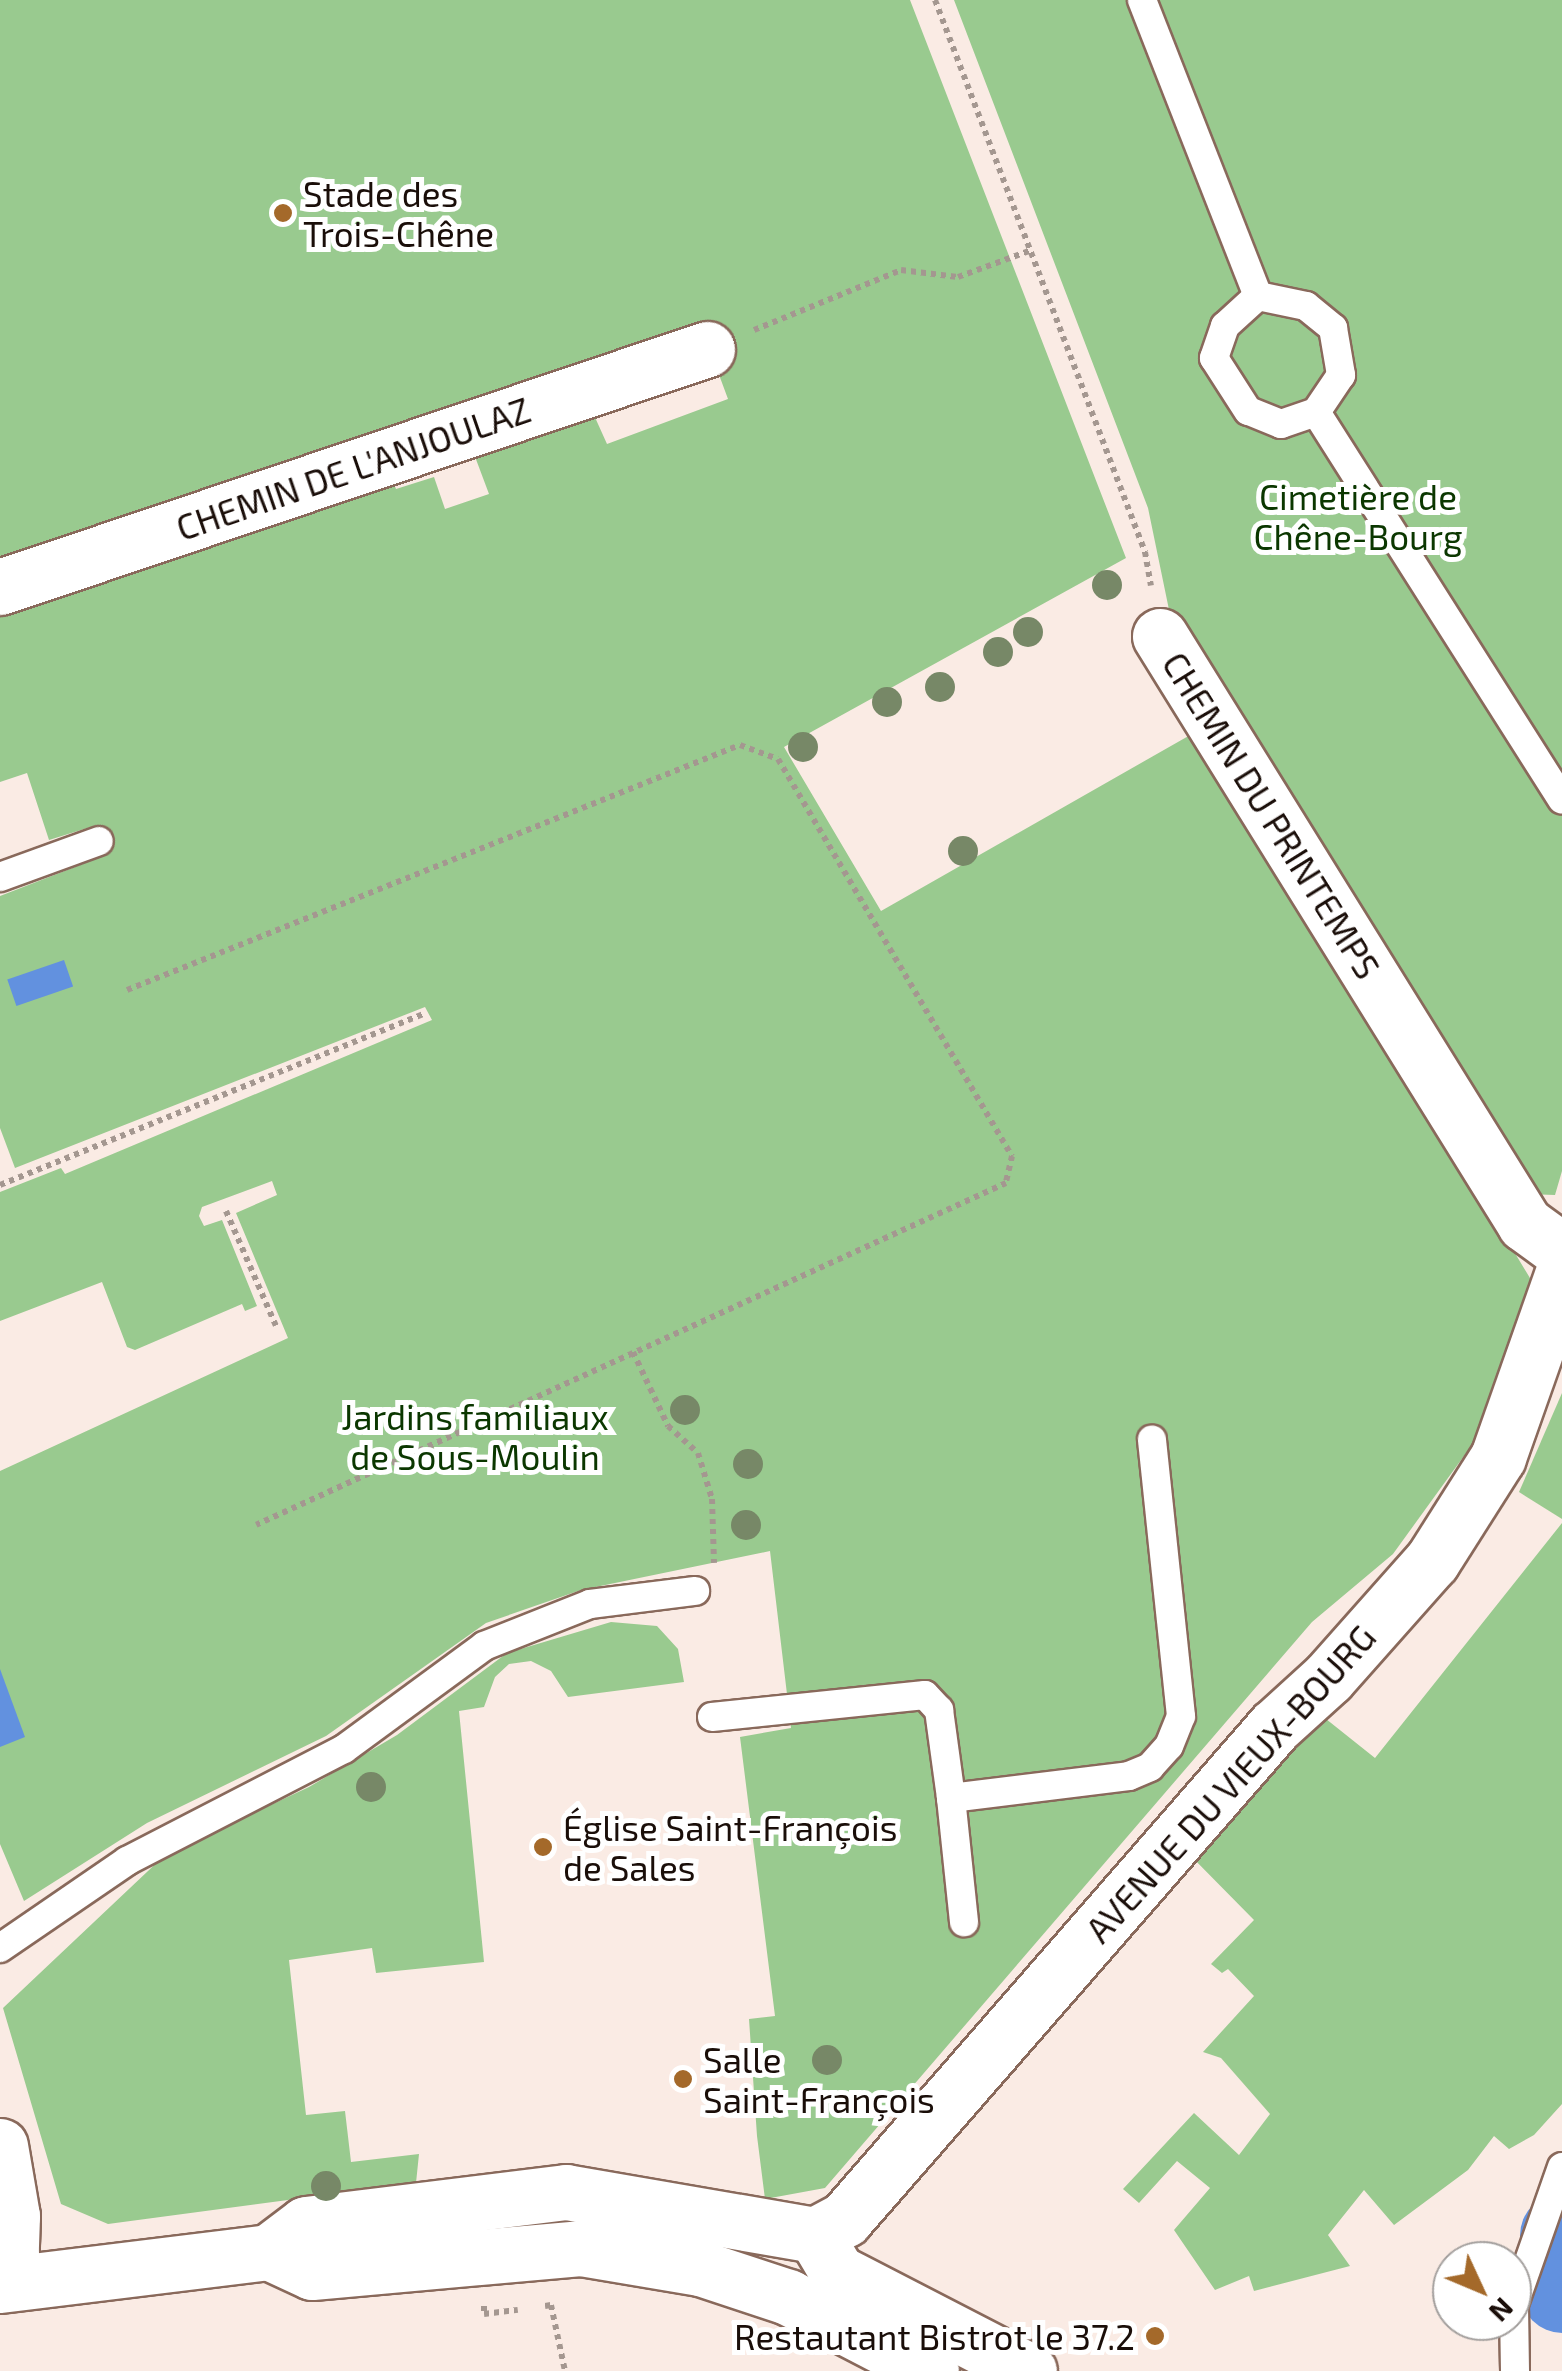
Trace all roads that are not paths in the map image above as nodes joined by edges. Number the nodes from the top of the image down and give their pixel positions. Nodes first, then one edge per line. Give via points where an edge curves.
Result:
1 (1142, 0) edge
2 (1258, 296) junction
3 (706, 350) road end
4 (1316, 412) junction
5 (0, 588) edge
6 (1160, 636) road end
7 (1562, 799) edge
8 (98, 840) dead end
9 (0, 876) edge
10 (1562, 1251) edge
11 (1562, 1275) edge
12 (1152, 1440) dead end
13 (705, 1587) road end
14 (712, 1717) dead end
15 (951, 1798) junction
16 (964, 1922) dead end
17 (0, 1948) edge
18 (0, 2146) edge
19 (1562, 2167) edge
20 (815, 2236) junction
21 (268, 2252) junction
22 (0, 2285) edge
23 (931, 2371) edge
24 (1029, 2371) edge
25 (1515, 2371) edge

1 - 2 lane
2 - 4 lane via 1306,306 1333,328 1341,375
2 - 4 lane via 1225,326 1214,358 1227,385 1248,411 1281,424
3 - 5 street, CHEMIN DE L'ANJOULAZ
4 - 7 lane
6 - 10 street, CHEMIN DU PRINTEMPS via 1526,1224
8 - 9 lane
11 - 20 street, AVENUE DU VIEUX-BOURG via 1498,1457 1432,1561 1328,1678 1274,1727 845,2219
12 - 15 lane via 1181,1704 1170,1746 1150,1767 1129,1776
13 - 17 lane via 590,1604 484,1646 344,1749 127,1861
14 - 15 lane via 926,1695 939,1710
15 - 16 lane
18 - 22 street via 12,2216 11,2254
19 - 25 lane via 1514,2304
20 - 21 street via 566,2192 306,2224
20 - 24 street via 837,2272
21 - 22 street
21 - 23 street via 312,2272 580,2248 700,2268 788,2297

